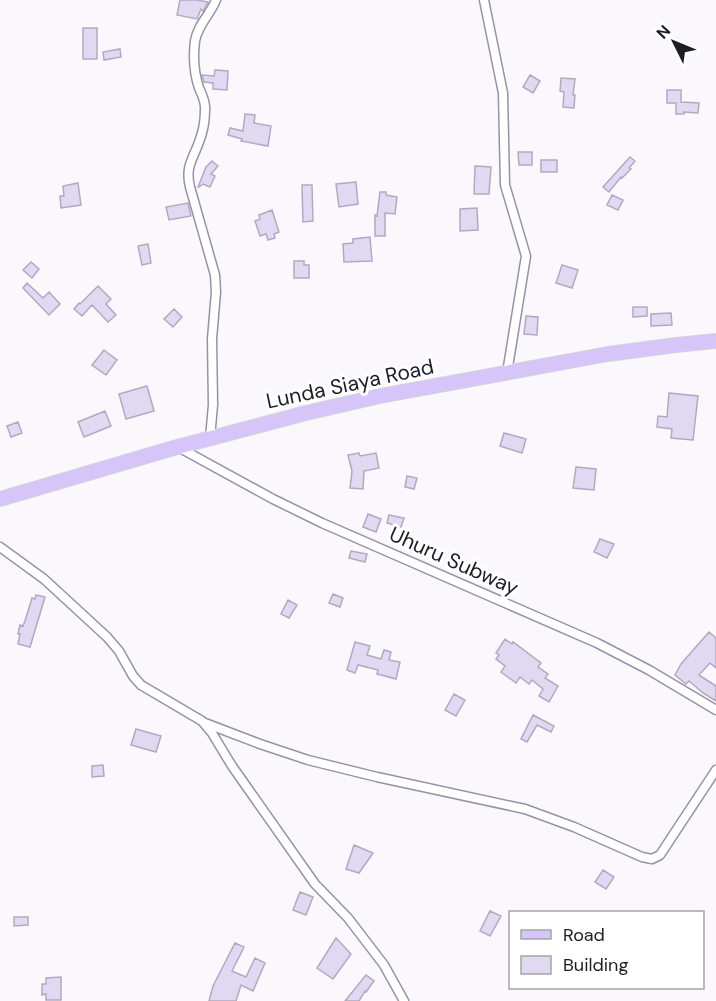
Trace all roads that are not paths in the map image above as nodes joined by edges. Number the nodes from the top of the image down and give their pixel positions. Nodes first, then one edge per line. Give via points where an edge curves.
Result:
1 (216, 0) edge
2 (484, 0) edge
3 (716, 341) edge
4 (507, 373) junction
5 (210, 438) junction
6 (177, 447) junction
7 (0, 499) edge
8 (0, 547) edge
9 (716, 710) edge
10 (202, 721) junction
11 (716, 770) edge
12 (404, 1001) edge

1 - 5 street via 201,22 195,41 195,73 206,111 188,172 215,275
2 - 4 street via 503,93 505,185 526,256
3 - 4 main road, Lunda Siaya Road via 608,354
4 - 5 main road, Lunda Siaya Road via 380,396
5 - 6 main road, Lunda Siaya Road
6 - 7 main road, Lunda Siaya Road
6 - 9 street, Uhuru Subway via 322,522 597,643
8 - 10 street via 44,579 107,637 141,685
10 - 11 street via 308,760 525,809 652,859 660,855
10 - 12 street via 315,884 348,918 384,965

